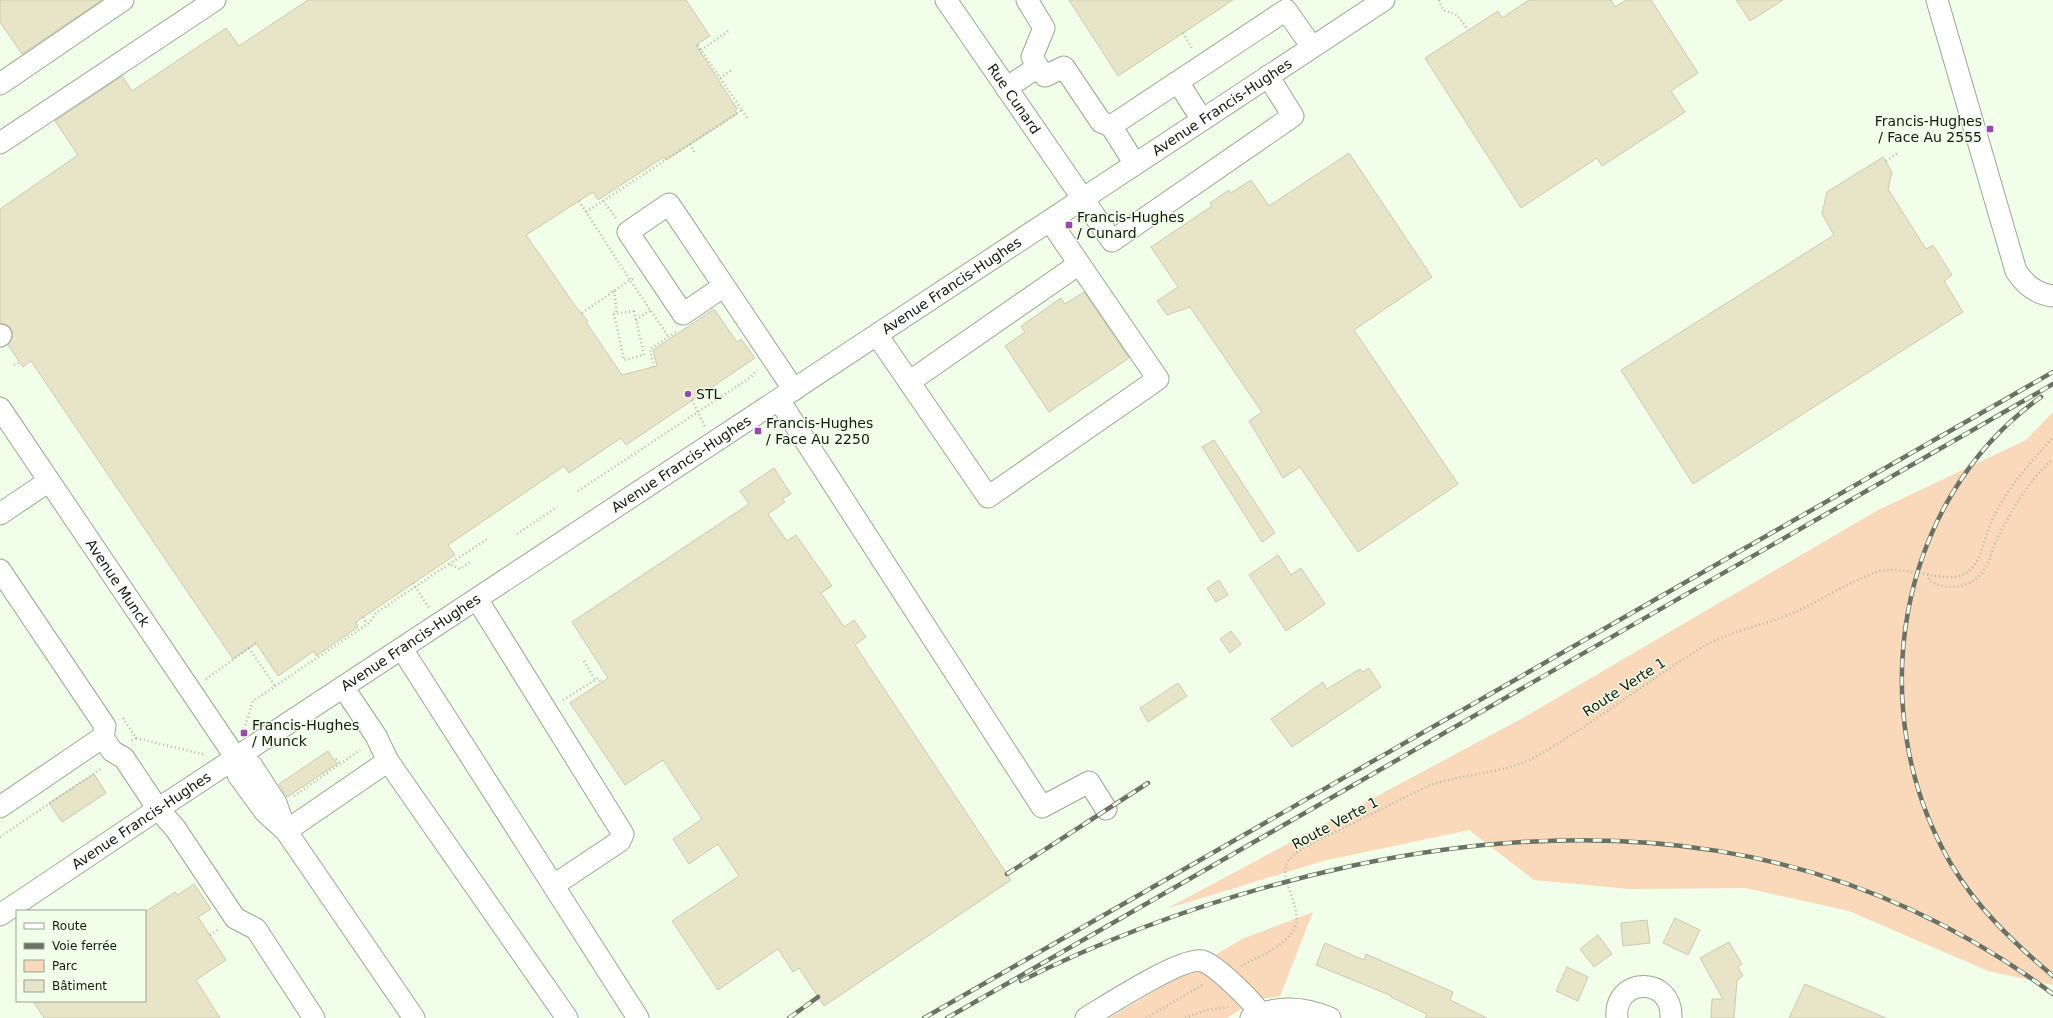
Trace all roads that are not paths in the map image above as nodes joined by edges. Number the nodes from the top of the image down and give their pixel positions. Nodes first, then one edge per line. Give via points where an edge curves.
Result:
1 (123, 0) edge
2 (215, 0) edge
3 (1028, 0) edge
4 (1937, 0) edge
5 (949, 1) edge
6 (1372, 3) edge
7 (1312, 47) junction
8 (1038, 67) junction
9 (1268, 76) junction
10 (1178, 82) junction
11 (0, 84) edge
12 (1006, 88) junction
13 (1202, 120) junction
14 (1111, 126) junction
15 (0, 143) edge
16 (1135, 164) junction
17 (1081, 199) junction
18 (1050, 221) junction
19 (1079, 264) junction
20 (724, 286) junction
21 (2053, 296) edge
22 (877, 335) junction
23 (909, 382) junction
24 (787, 395) junction
25 (0, 408) edge
26 (49, 481) junction
27 (0, 514) edge
28 (0, 570) edge
29 (477, 599) junction
30 (402, 649) junction
31 (337, 691) junction
32 (107, 752) junction
33 (236, 758) junction
34 (388, 761) junction
35 (0, 808) edge
36 (1106, 809) dead end
37 (152, 813) junction
38 (286, 831) junction
39 (554, 885) junction
40 (0, 915) edge
41 (1249, 1013) edge
42 (314, 1018) edge
43 (414, 1018) edge
44 (567, 1018) edge
45 (638, 1018) edge
46 (1086, 1018) edge
47 (1330, 1018) edge
48 (1617, 1018) edge
49 (1671, 1018) edge

1 - 11 street
2 - 15 street
3 - 8 street via 1044,28 1032,57
4 - 21 street via 2016,271 2033,289
5 - 12 street, Rue Cunard
6 - 7 street, Avenue Francis-Hughes
7 - 9 street, Avenue Francis-Hughes
7 - 10 street via 1286,10
8 - 12 street
8 - 14 street via 1045,76 1064,67 1101,122
9 - 13 street, Avenue Francis-Hughes
9 - 17 street, Rue Cunard via 1293,116 1112,241
10 - 13 street
10 - 14 street
12 - 17 street, Rue Cunard
13 - 16 street, Avenue Francis-Hughes
14 - 16 street
16 - 17 street, Avenue Francis-Hughes
17 - 18 street, Avenue Francis-Hughes
18 - 19 street
18 - 22 street, Avenue Francis-Hughes
19 - 23 street
19 - 23 street via 1158,379 1148,386 988,497
20 - 20 street via 669,204 628,232 683,314
20 - 24 street
22 - 23 street
22 - 24 street, Avenue Francis-Hughes
24 - 29 street, Avenue Francis-Hughes
24 - 36 street via 1042,807 1089,782
25 - 26 street, Avenue Munck
26 - 27 street
26 - 33 street, Avenue Munck
28 - 32 street via 105,726
29 - 30 street, Avenue Francis-Hughes
29 - 39 street via 623,834 620,841
30 - 31 street, Avenue Francis-Hughes
30 - 39 street
31 - 33 street, Avenue Francis-Hughes
31 - 34 street via 365,744
32 - 35 street
32 - 37 street via 112,764
33 - 37 street, Avenue Francis-Hughes
33 - 38 street via 238,775 265,812
34 - 38 street
34 - 44 street
37 - 40 street, Avenue Francis-Hughes
37 - 42 street via 175,828 235,918 256,929
38 - 43 street
39 - 45 street
41 - 46 street via 1247,998 1209,964 1196,960 1179,965
41 - 47 street via 1286,1008 1309,1011
48 - 49 street via 1618,1004 1623,996 1629,990 1646,986 1655,988 1669,1001

